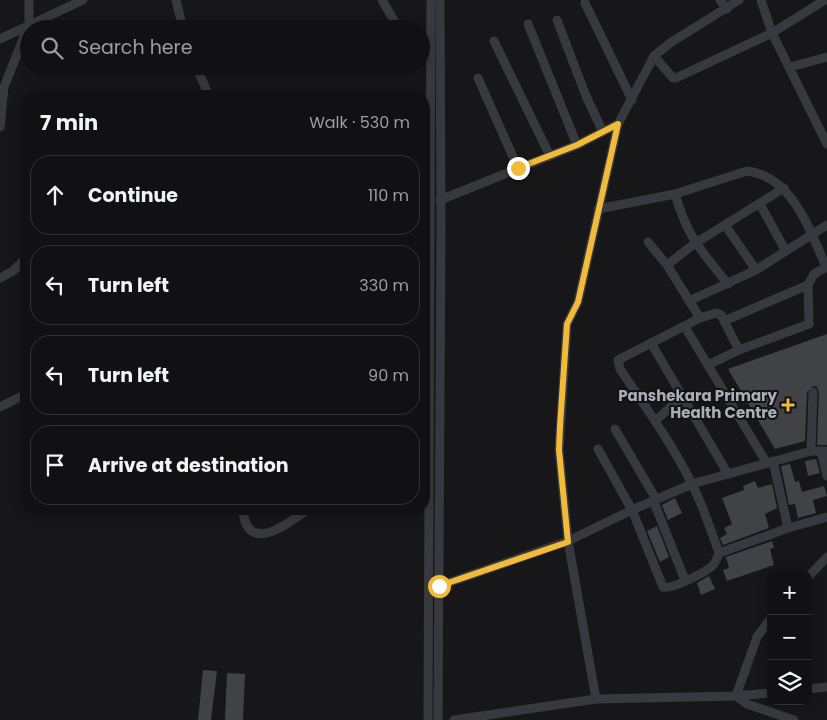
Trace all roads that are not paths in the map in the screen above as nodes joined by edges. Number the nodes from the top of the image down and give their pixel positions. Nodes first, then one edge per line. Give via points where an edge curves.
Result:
1 (29, 0) edge
2 (59, 0) edge
3 (84, 0) edge
4 (176, 0) edge
5 (382, 0) edge
6 (430, 0) edge
7 (440, 0) edge
8 (720, 0) edge
9 (739, 0) edge
10 (760, 0) edge
11 (825, 0) edge
12 (585, 3) dead end
13 (63, 9) junction
14 (727, 9) junction
15 (29, 20) edge
16 (38, 20) edge
17 (181, 20) edge
18 (394, 20) edge
19 (428, 20) edge
20 (557, 20) dead end
21 (528, 24) dead end
22 (20, 29) edge
23 (772, 33) junction
24 (0, 39) edge
25 (494, 41) dead end
26 (20, 47) edge
27 (654, 56) junction
28 (827, 57) edge
29 (790, 67) junction
30 (200, 75) edge
31 (426, 75) edge
32 (478, 78) dead end
33 (206, 90) edge
34 (426, 90) edge
35 (632, 100) junction
36 (1, 104) edge
37 (618, 124) junction
38 (0, 127) edge
39 (602, 132) junction
40 (827, 144) edge
41 (577, 145) junction
42 (550, 156) junction
43 (518, 168) junction
44 (784, 188) junction
45 (675, 194) junction
46 (440, 200) junction
47 (760, 204) junction
48 (598, 209) junction
49 (725, 225) junction
50 (827, 225) edge
51 (812, 235) junction
52 (648, 242) dead end
53 (694, 244) junction
54 (785, 250) junction
55 (20, 264) edge
56 (667, 265) junction
57 (826, 267) edge
58 (756, 270) junction
59 (0, 278) edge
60 (728, 284) junction
61 (808, 284) junction
62 (689, 301) junction
63 (700, 318) junction
64 (724, 321) junction
65 (685, 326) junction
66 (651, 343) junction
67 (739, 350) junction
68 (708, 365) junction
69 (813, 392) dead end
70 (20, 397) edge
71 (682, 397) junction
72 (0, 407) edge
73 (655, 421) junction
74 (614, 429) dead end
75 (598, 450) dead end
76 (811, 451) junction
77 (824, 451) edge
78 (770, 462) junction
79 (728, 474) junction
80 (827, 476) edge
81 (692, 484) junction
82 (654, 500) junction
83 (632, 510) junction
84 (244, 515) edge
85 (299, 515) edge
86 (427, 515) edge
87 (827, 517) edge
88 (788, 528) junction
89 (568, 542) junction
90 (719, 552) junction
91 (827, 557) edge
92 (812, 573) edge
93 (685, 580) junction
94 (439, 586) junction
95 (767, 624) edge
96 (827, 687) edge
97 (812, 689) edge
98 (767, 693) edge
99 (736, 696) junction
100 (596, 699) junction
101 (428, 720) edge
102 (438, 720) edge
103 (454, 720) edge
104 (794, 720) edge

1 - 15 street
2 - 13 street
3 - 13 street
4 - 17 street
5 - 18 street
6 - 19 street
7 - 46 street
8 - 14 street
9 - 14 street
10 - 23 street
11 - 23 street
12 - 35 street
13 - 16 street
14 - 27 street
20 - 39 street
21 - 41 street
22 - 24 street
23 - 27 street via 676,78
23 - 29 street
25 - 42 street
26 - 36 street via 4,87
27 - 35 street
28 - 29 street
29 - 40 street
30 - 33 street
31 - 34 street
32 - 43 street
35 - 37 street
36 - 38 street
37 - 39 street
37 - 48 street
39 - 41 street
41 - 42 street
42 - 43 street
43 - 46 street
44 - 45 street via 772,178 747,171
44 - 47 street
44 - 51 street
45 - 48 street
45 - 53 street
46 - 94 street
47 - 49 street
47 - 54 street
48 - 89 street via 578,302 567,324 559,450
49 - 53 street
49 - 58 street
50 - 51 street
51 - 54 street
51 - 57 street
52 - 56 street
53 - 56 street
53 - 60 street
54 - 58 street
55 - 59 street
56 - 62 street
57 - 61 street via 814,274
58 - 60 street
60 - 62 street
61 - 64 street
61 - 67 street via 809,324
62 - 63 street
63 - 64 street via 719,313
63 - 65 street
64 - 67 street
65 - 66 street
65 - 68 street
66 - 71 street
66 - 73 street via 619,358 618,363
67 - 68 street
68 - 78 street
69 - 76 street
70 - 72 street
71 - 73 street
71 - 79 street
73 - 81 street
74 - 82 street
75 - 83 street
76 - 77 street
76 - 78 street
77 - 80 street
78 - 79 street
78 - 88 street
79 - 81 street
81 - 82 street
81 - 90 street
82 - 83 street
82 - 93 street
83 - 89 street
83 - 93 street via 660,583 667,588
84 - 85 street via 253,533 265,534
86 - 101 street
87 - 88 street
88 - 90 street
89 - 94 street
89 - 100 street
90 - 93 street via 714,564
91 - 92 street
94 - 102 street
95 - 99 street via 757,638
96 - 97 street
98 - 99 street
99 - 100 street
99 - 104 street via 747,704
100 - 103 street

